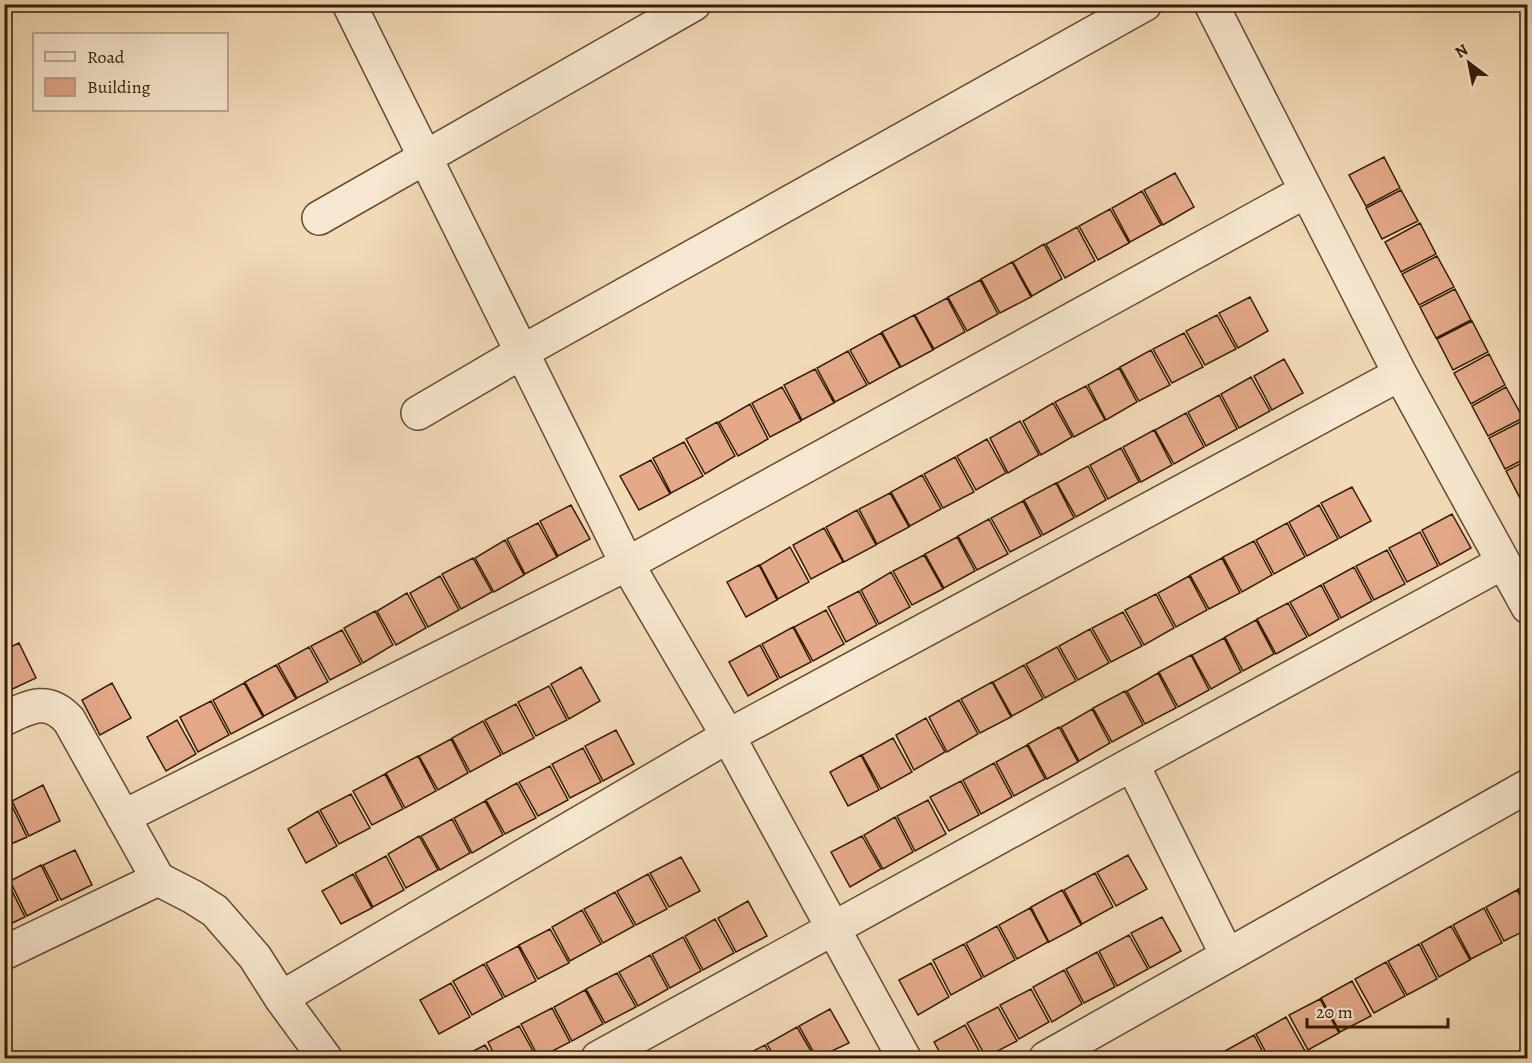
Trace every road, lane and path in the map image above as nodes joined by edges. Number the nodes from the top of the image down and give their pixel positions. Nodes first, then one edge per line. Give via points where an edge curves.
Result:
1 (350, 4) edge
2 (694, 4) edge
3 (1145, 4) edge
4 (1211, 4) edge
5 (424, 157) junction
6 (1306, 191) junction
7 (319, 218) dead end
8 (522, 352) junction
9 (1400, 374) junction
10 (418, 413) dead end
11 (1503, 563) junction
12 (627, 564) junction
13 (1527, 607) edge
14 (4, 719) edge
15 (728, 736) junction
16 (1132, 764) junction
17 (1527, 786) edge
18 (123, 817) junction
19 (158, 879) junction
20 (834, 929) junction
21 (4, 953) edge
22 (1227, 955) junction
23 (281, 998) junction
24 (325, 1059) edge
25 (598, 1059) edge
26 (904, 1059) edge
27 (1046, 1059) edge

1 - 5 street
2 - 5 street
3 - 8 street
4 - 6 street
5 - 7 street
5 - 8 street
6 - 9 street
6 - 12 street
8 - 10 street
8 - 12 street
9 - 11 street
9 - 15 street
11 - 13 street
11 - 16 street
12 - 15 street
12 - 18 street
14 - 18 street via 37,705 63,713
15 - 20 street
15 - 23 street
16 - 20 street
16 - 22 street
17 - 22 street
18 - 19 street
19 - 21 street
19 - 23 street via 216,911 255,957
20 - 25 street
20 - 26 street
22 - 27 street
23 - 24 street

